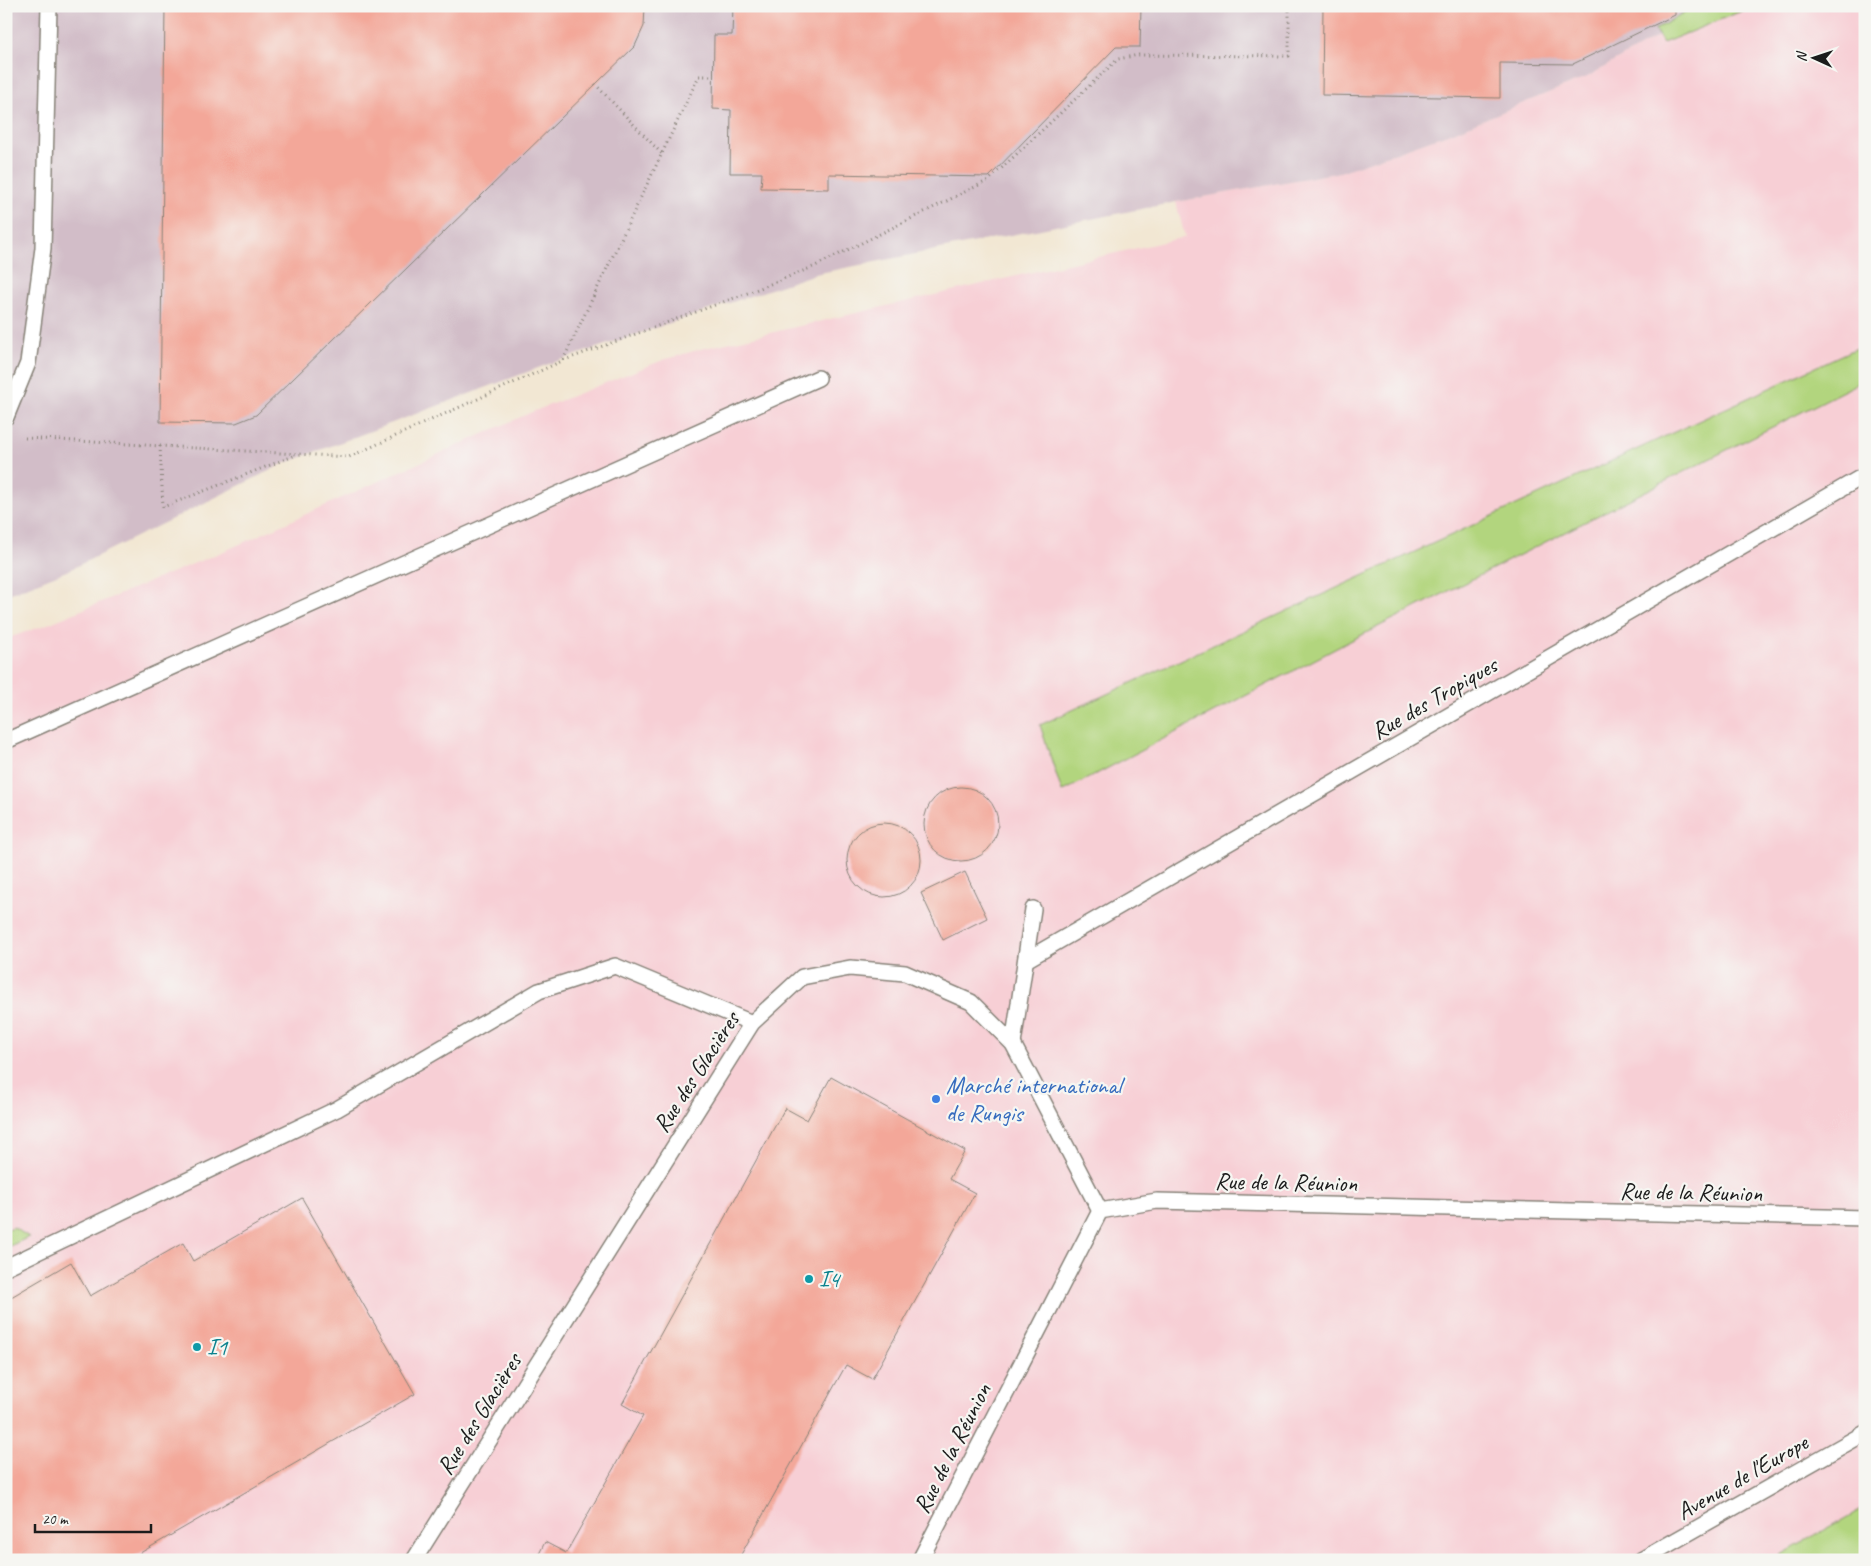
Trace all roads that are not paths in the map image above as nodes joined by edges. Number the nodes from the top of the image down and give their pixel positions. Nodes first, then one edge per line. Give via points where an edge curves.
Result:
1 (50, 6) edge
2 (818, 378) dead end
3 (6, 417) edge
4 (1865, 475) edge
5 (6, 741) edge
6 (1034, 909) dead end
7 (1026, 960) junction
8 (752, 1023) junction
9 (1013, 1044) junction
10 (1100, 1210) junction
11 (1865, 1218) edge
12 (6, 1267) edge
13 (1865, 1433) edge
14 (414, 1560) edge
15 (920, 1560) edge
16 (1641, 1560) edge

1 - 3 lane via 43,248 28,363
2 - 5 lane
4 - 7 lane, Rue des Tropiques
6 - 7 lane
7 - 9 lane
8 - 9 lane, Rue des Glacières via 802,978 850,968 905,973 971,1002
8 - 12 lane via 615,966 538,991 337,1109
8 - 14 lane, Rue des Glacières
9 - 10 lane, Rue des Glacières
10 - 11 lane, Rue de la Réunion via 1157,1201
10 - 15 lane, Rue de la Réunion
13 - 16 lane, Avenue de l'Europe

